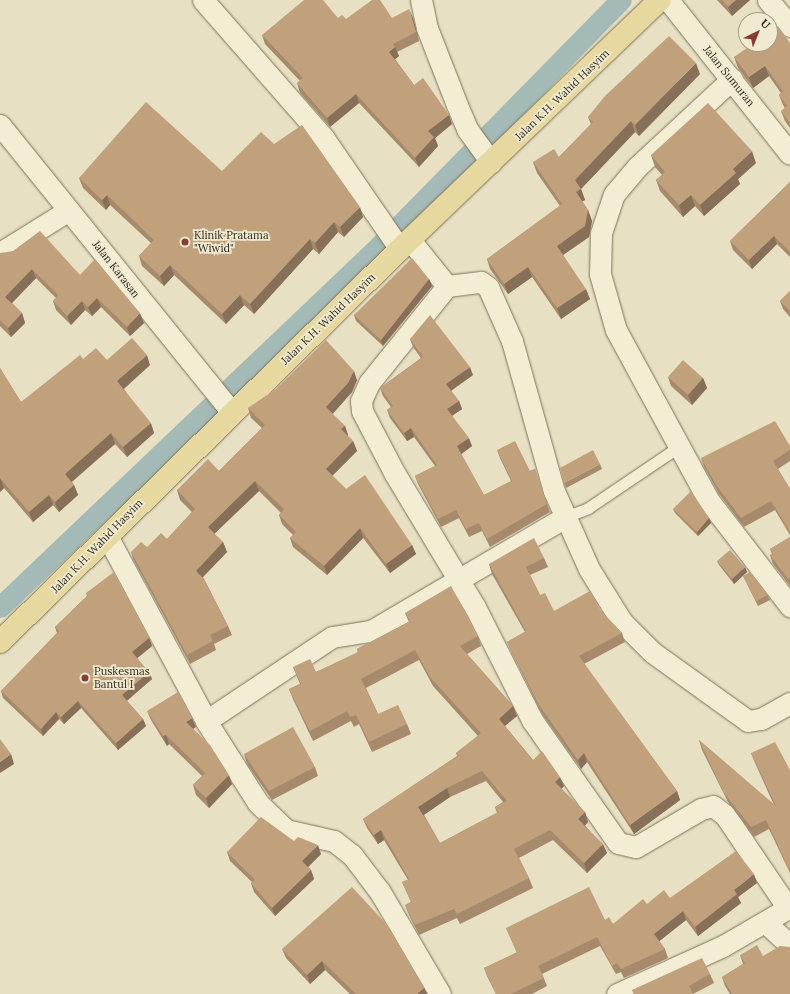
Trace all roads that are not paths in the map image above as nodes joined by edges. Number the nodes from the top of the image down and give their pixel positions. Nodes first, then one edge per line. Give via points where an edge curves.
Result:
1 (203, 0) edge
2 (421, 0) edge
3 (660, 0) edge
4 (668, 0) edge
5 (768, 0) edge
6 (790, 26) edge
7 (732, 79) junction
8 (0, 124) edge
9 (790, 154) edge
10 (487, 158) junction
11 (69, 210) junction
12 (400, 242) junction
13 (0, 253) edge
14 (447, 286) junction
15 (226, 406) junction
16 (680, 446) junction
17 (565, 517) junction
18 (107, 536) junction
19 (458, 577) junction
20 (790, 606) edge
21 (0, 642) edge
22 (790, 703) edge
23 (206, 720) junction
24 (789, 907) edge
25 (765, 922) junction
26 (790, 945) edge
27 (440, 994) edge
28 (617, 994) edge

1 - 12 street via 319,131 378,217
2 - 10 street via 427,28 467,129
3 - 10 main road, Jalan K.H. Wahid Hasyim
4 - 7 street, Jalan Sumuran
5 - 6 street
7 - 9 street, Jalan Sumuran
7 - 16 street via 622,183 608,203 601,233 600,274 609,314
8 - 11 street, Jalan Karasan
10 - 12 main road, Jalan K.H. Wahid Hasyim
11 - 13 street
11 - 15 street, Jalan Karasan
12 - 14 street
12 - 15 main road, Jalan K.H. Wahid Hasyim
14 - 17 street via 481,282 488,287 512,341 554,491
14 - 19 street via 369,383 361,401 378,443
15 - 18 main road, Jalan K.H. Wahid Hasyim
16 - 17 lane via 588,508
16 - 20 street via 719,516
17 - 19 street
17 - 22 street via 611,609 652,652 748,721 761,719
18 - 21 main road, Jalan K.H. Wahid Hasyim
18 - 23 street
19 - 23 street via 371,631 332,637
19 - 24 street via 532,720 618,843 636,847 700,809 712,806 725,815
23 - 27 street via 250,792 275,822 299,834 334,841 352,855 380,892
24 - 25 street
25 - 26 street
25 - 28 street via 723,946

